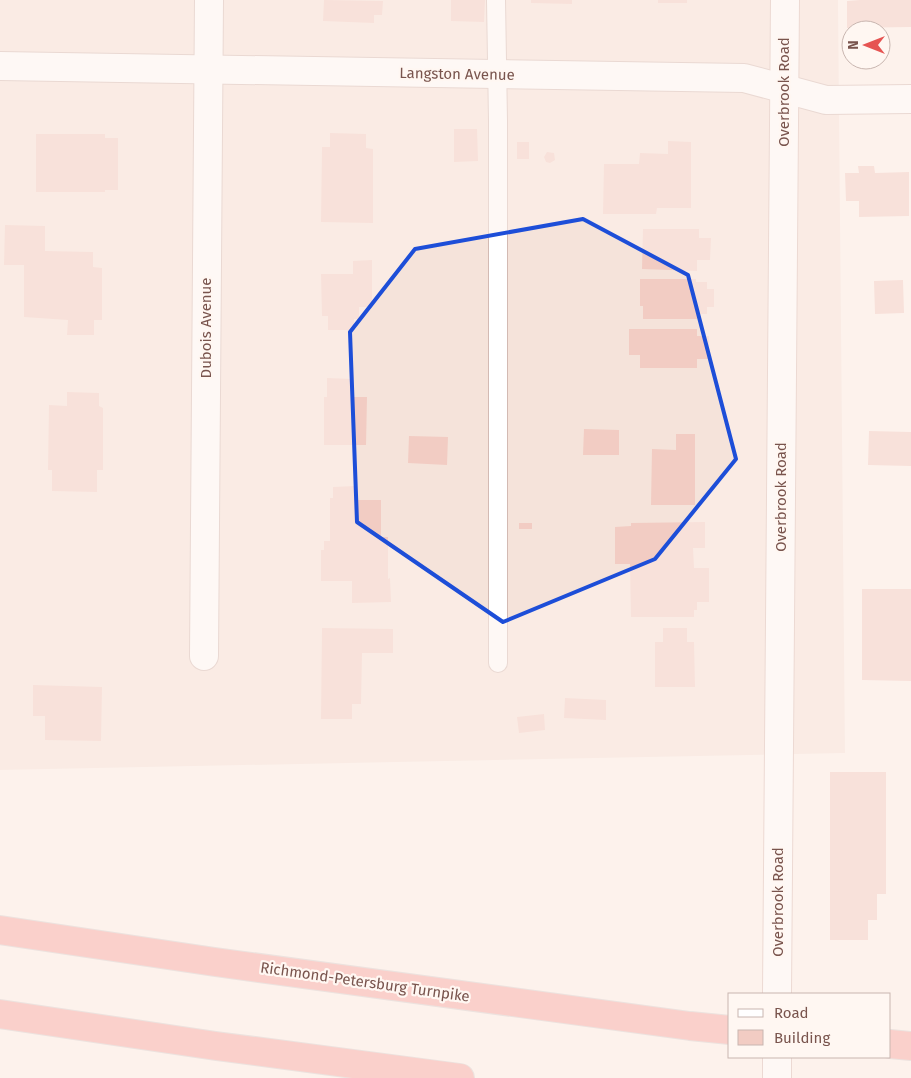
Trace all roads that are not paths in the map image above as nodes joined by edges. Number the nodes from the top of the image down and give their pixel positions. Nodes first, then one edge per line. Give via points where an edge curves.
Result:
1 (209, 0) edge
2 (496, 0) edge
3 (785, 0) edge
4 (0, 66) edge
5 (208, 70) junction
6 (496, 74) junction
7 (784, 88) junction
8 (911, 98) edge
9 (204, 656) dead end
10 (498, 662) dead end
11 (0, 930) edge
12 (778, 993) edge
13 (0, 1014) edge
14 (728, 1030) edge
15 (891, 1044) edge
16 (911, 1046) edge
17 (777, 1058) edge
18 (460, 1078) edge
19 (777, 1078) edge

1 - 5 street, Dubois Avenue
2 - 6 lane
3 - 7 street, Overbrook Road
4 - 5 street, Langston Avenue
5 - 6 street, Langston Avenue
5 - 9 street, Dubois Avenue
6 - 7 street, Langston Avenue via 744,78
6 - 10 lane
7 - 8 street, Langston Avenue via 826,100
7 - 12 street, Overbrook Road
11 - 14 highway, Richmond-Petersburg Turnpike
13 - 18 highway
15 - 16 highway
17 - 19 street

